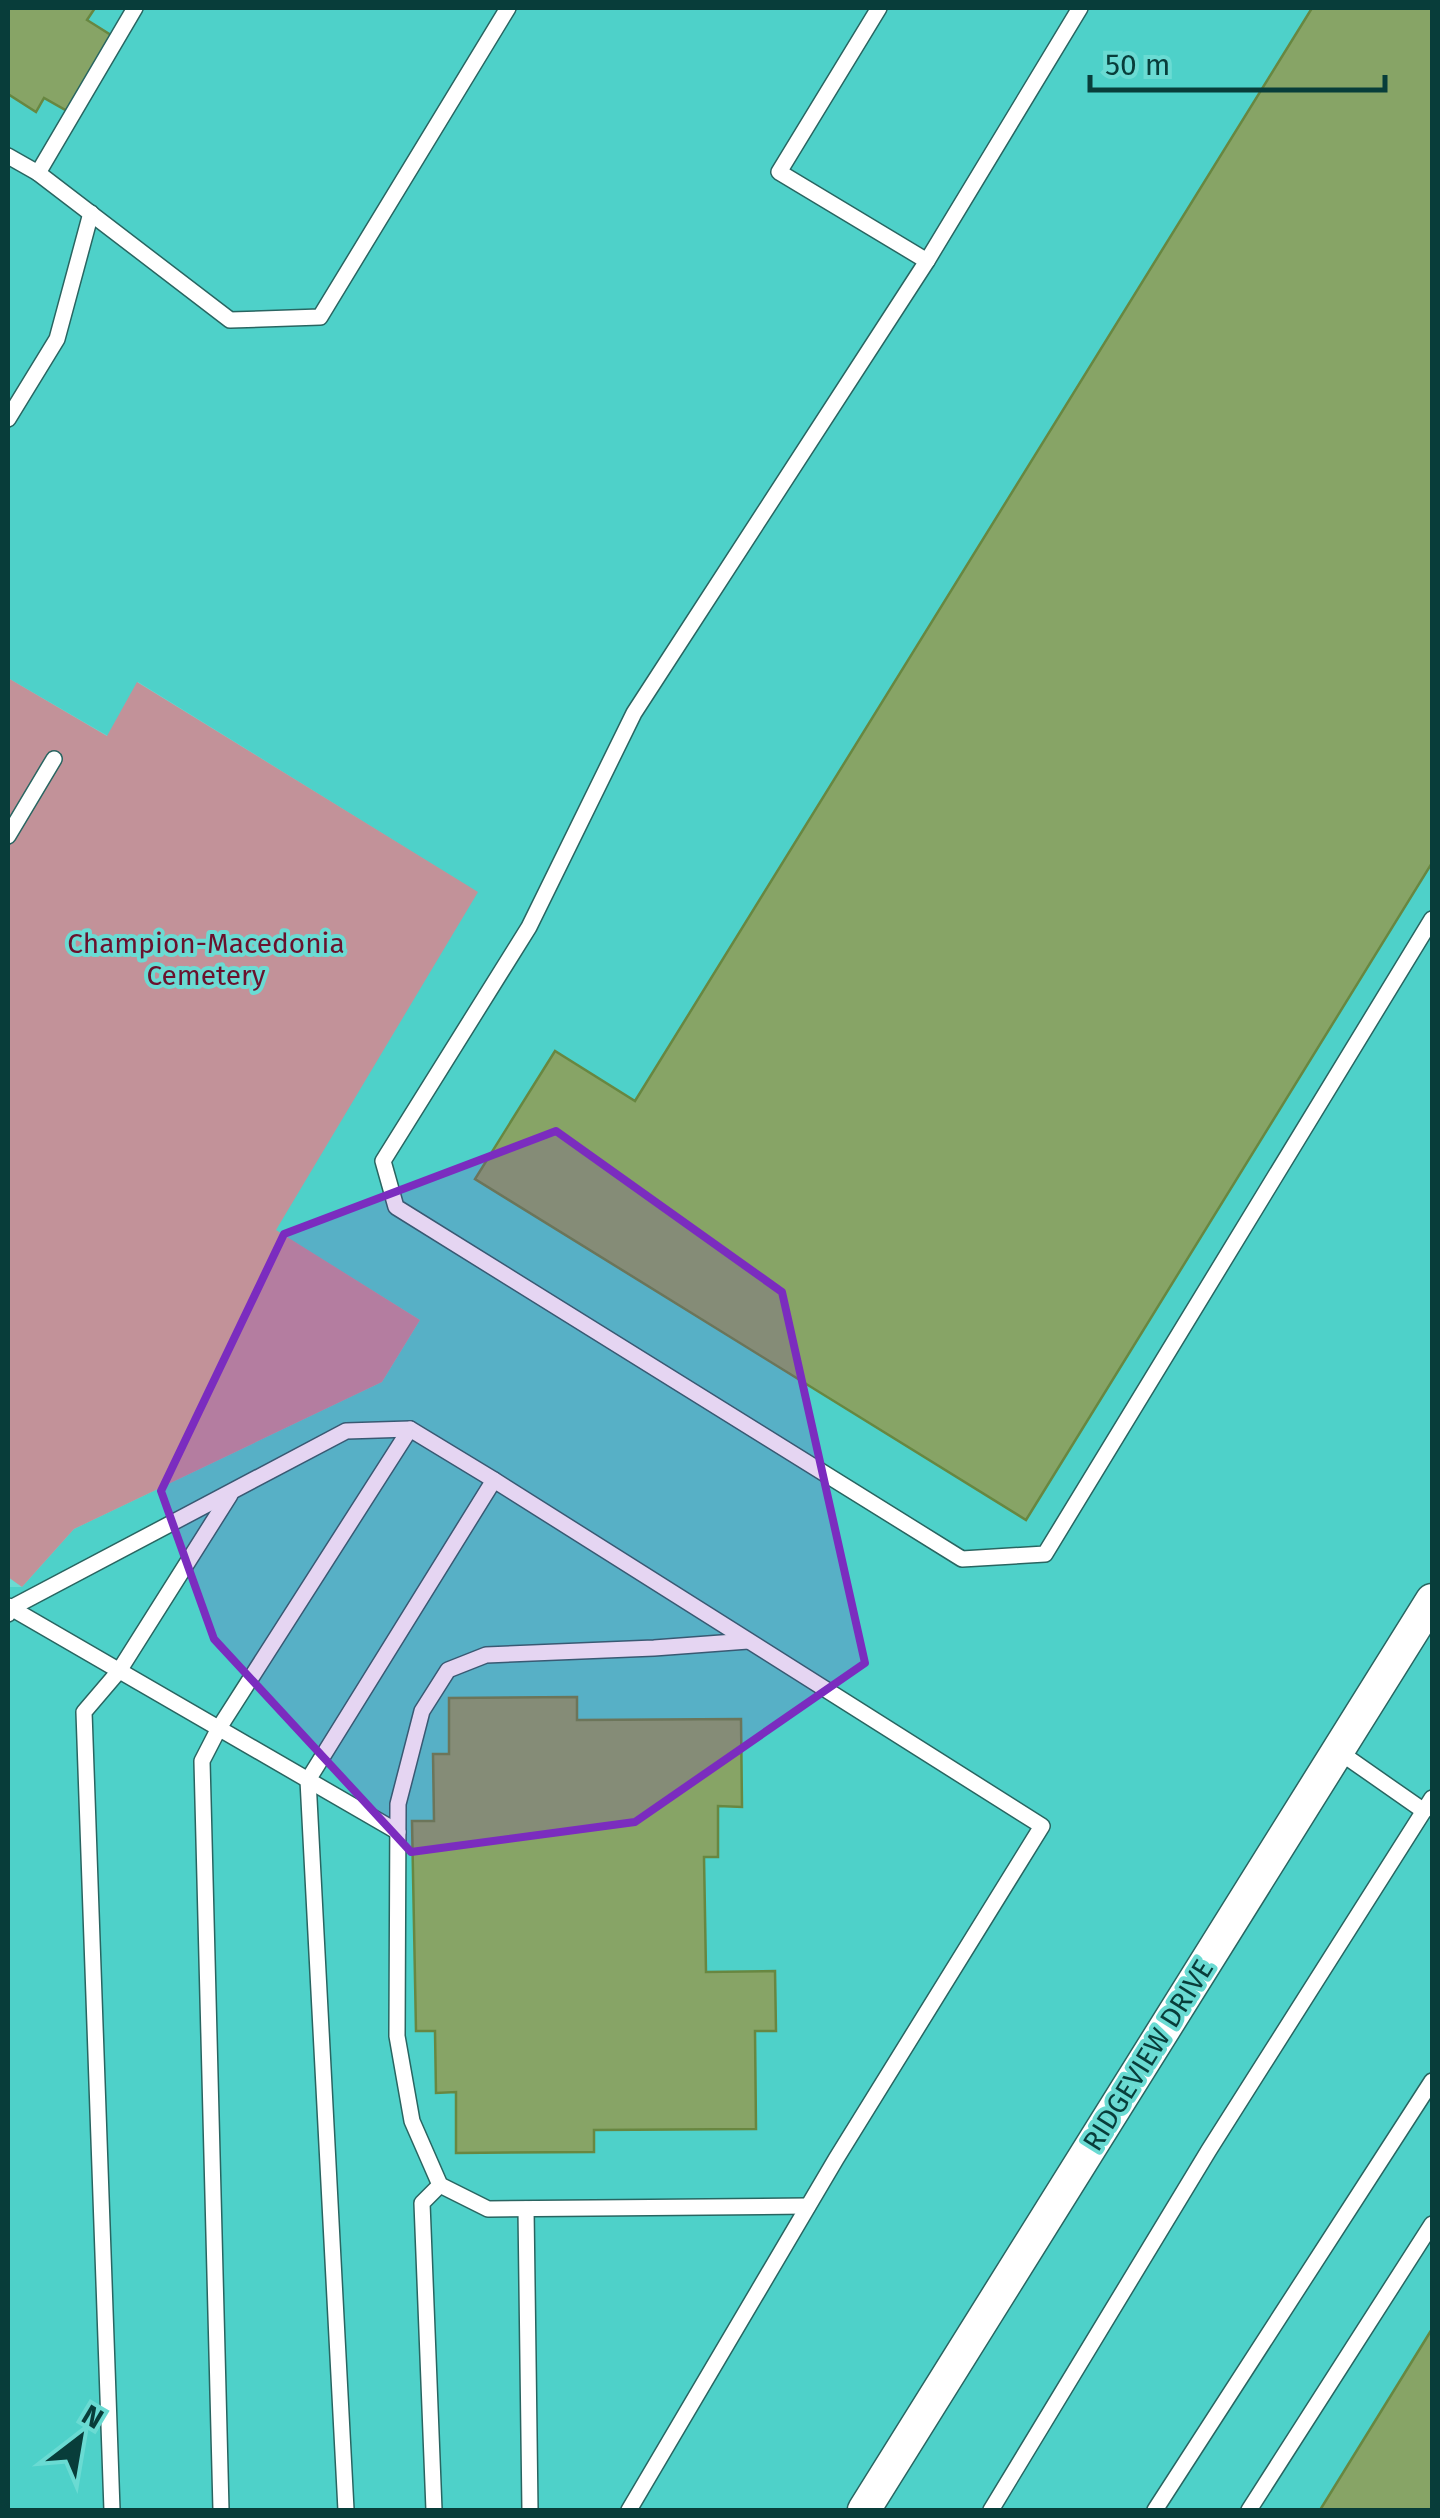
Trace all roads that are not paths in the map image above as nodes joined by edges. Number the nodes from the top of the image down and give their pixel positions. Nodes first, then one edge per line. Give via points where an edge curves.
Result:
1 (136, 8) edge
2 (508, 8) edge
3 (879, 8) edge
4 (1080, 8) edge
5 (8, 156) edge
6 (38, 174) junction
7 (91, 214) junction
8 (927, 261) junction
9 (8, 419) edge
10 (54, 759) dead end
11 (8, 836) edge
12 (1432, 919) edge
13 (410, 1429) junction
14 (494, 1480) junction
15 (232, 1492) junction
16 (1432, 1600) edge
17 (9, 1609) edge
18 (748, 1641) junction
19 (119, 1670) junction
20 (220, 1728) junction
21 (1338, 1751) junction
22 (308, 1780) junction
23 (1428, 1805) edge
24 (398, 1832) junction
25 (1432, 2081) edge
26 (440, 2186) junction
27 (808, 2206) junction
28 (526, 2208) junction
29 (1432, 2224) edge
30 (112, 2510) edge
31 (220, 2510) edge
32 (346, 2510) edge
33 (434, 2510) edge
34 (530, 2510) edge
35 (628, 2510) edge
36 (864, 2510) edge
37 (991, 2510) edge
38 (1155, 2510) edge
39 (1248, 2510) edge

1 - 6 lane
2 - 7 lane via 320,317 230,320
3 - 8 lane via 778,172
4 - 8 lane
5 - 6 lane
6 - 7 lane
7 - 9 lane via 57,339
8 - 12 lane via 634,713 529,927 383,1161 396,1208 962,1558 1045,1554
10 - 11 lane
13 - 14 lane
13 - 15 lane via 346,1431
13 - 20 lane
14 - 18 lane
14 - 22 lane
15 - 17 lane
15 - 19 lane
16 - 21 street, RIDGEVIEW DRIVE
17 - 19 lane
18 - 24 lane via 486,1655 448,1670 422,1711 398,1804
18 - 27 lane via 1042,1826
19 - 20 lane
19 - 30 lane via 84,1712
20 - 22 lane
20 - 31 lane via 202,1761
21 - 23 lane
21 - 36 street, RIDGEVIEW DRIVE
22 - 24 lane
22 - 32 lane
23 - 37 lane via 1208,2150
24 - 26 lane via 397,2036 412,2121
25 - 38 lane
26 - 28 lane via 488,2209
26 - 33 lane via 422,2204
27 - 28 lane
27 - 35 lane
28 - 34 lane
29 - 39 lane

